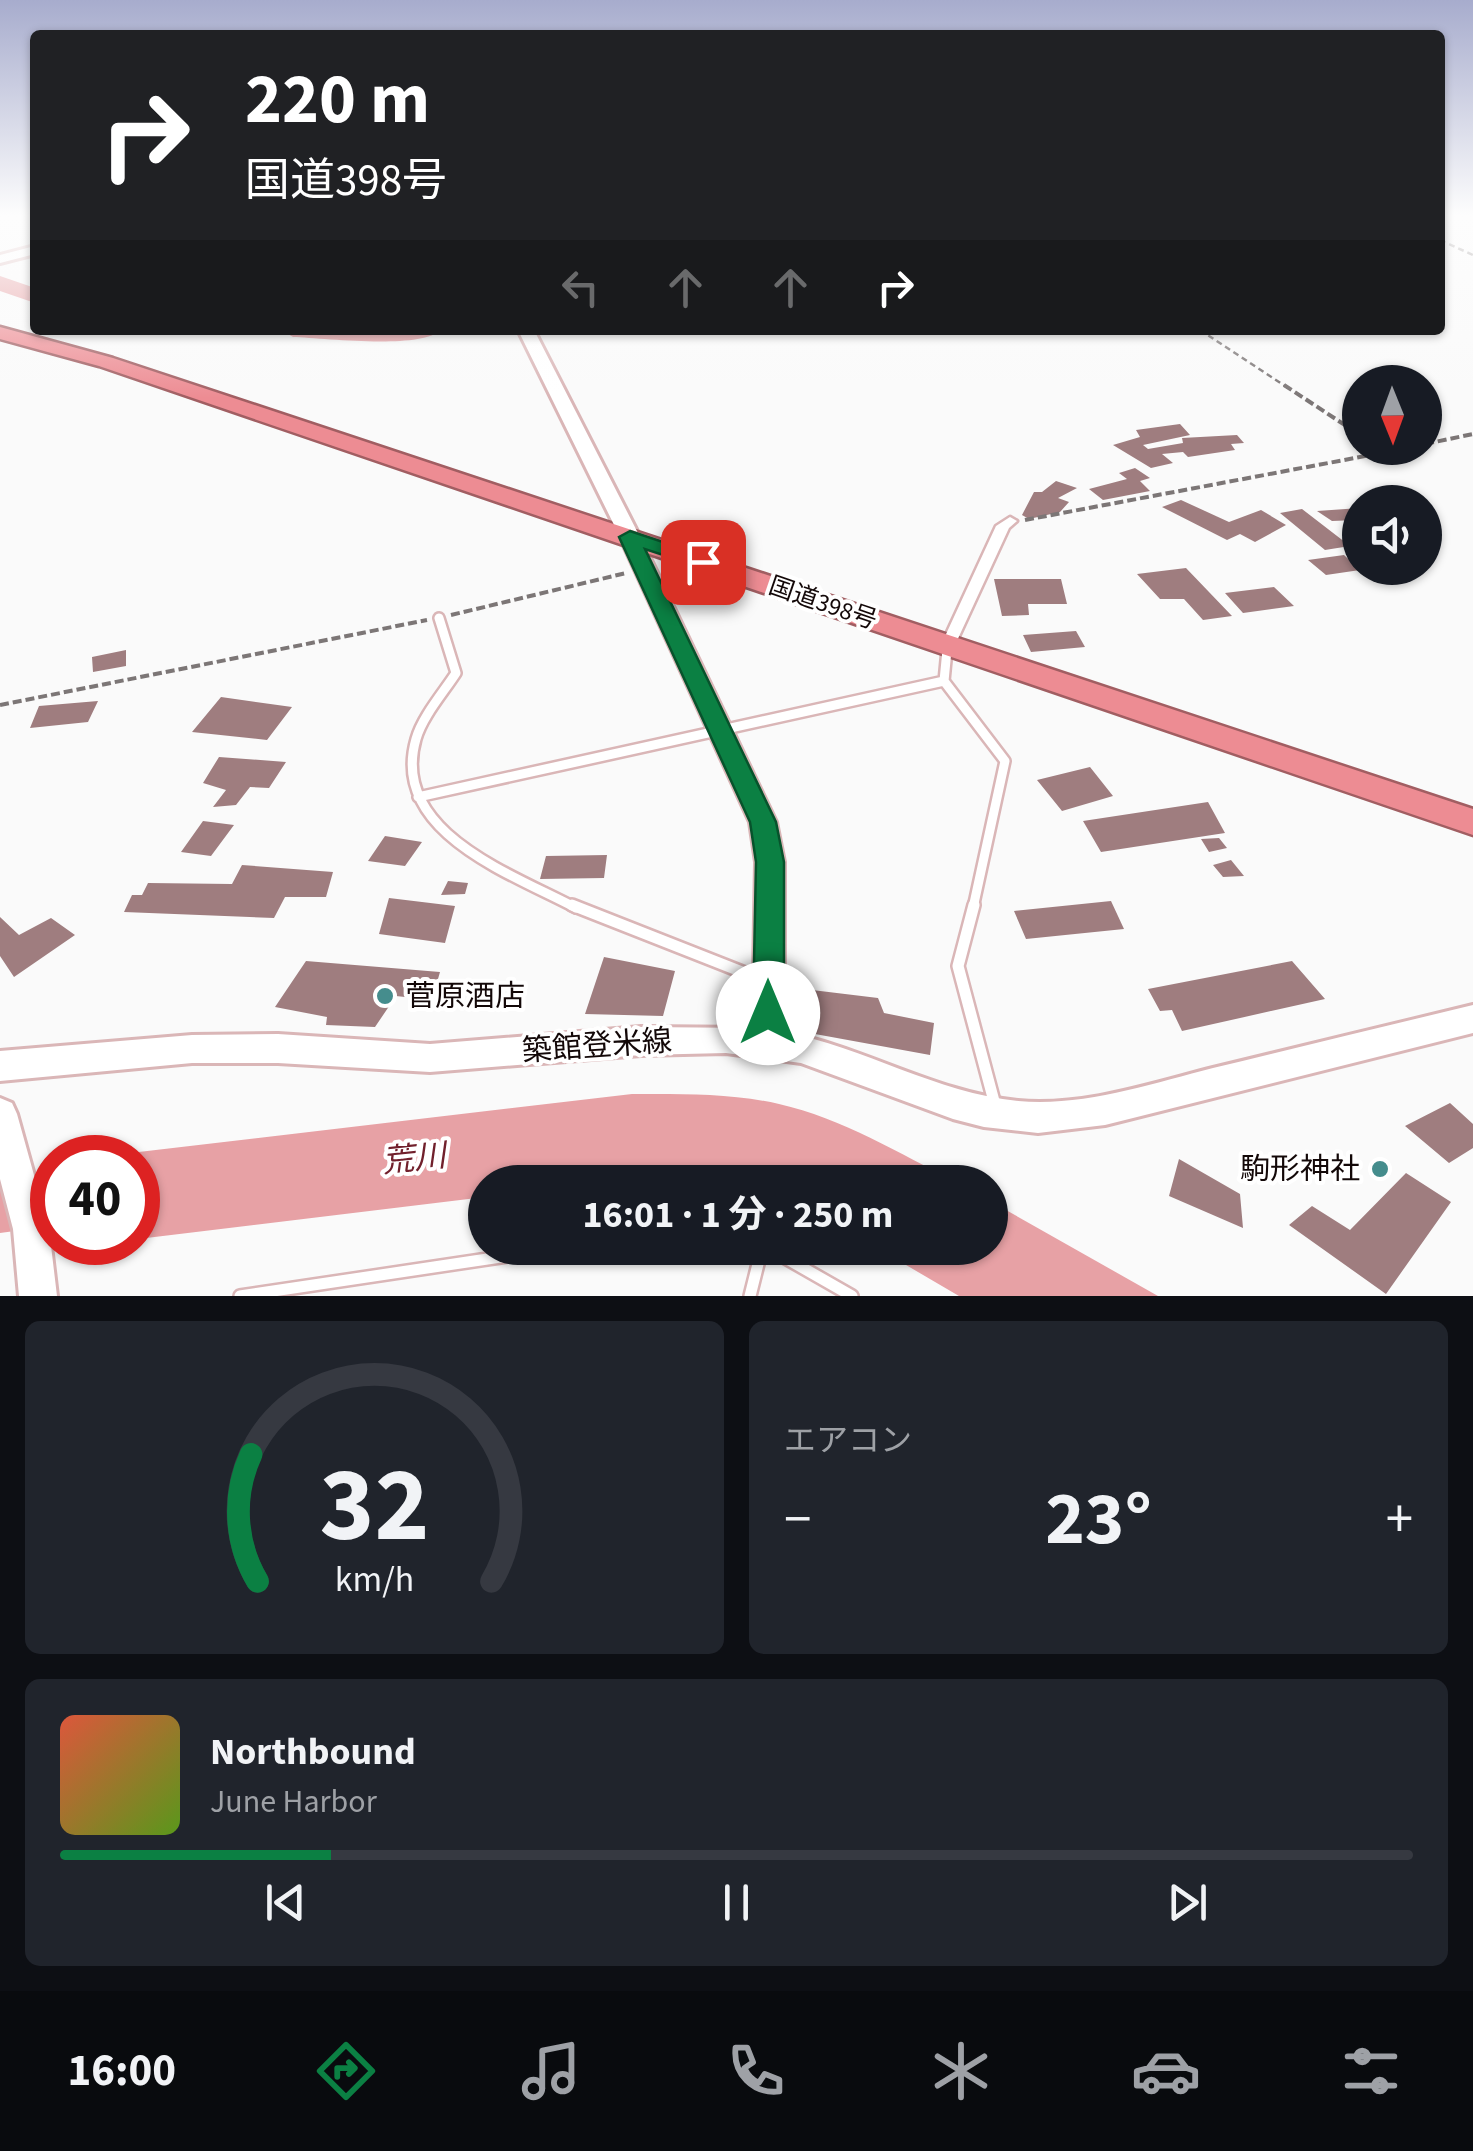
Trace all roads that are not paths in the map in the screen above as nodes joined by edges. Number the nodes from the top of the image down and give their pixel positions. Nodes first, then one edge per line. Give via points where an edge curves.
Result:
1 (0, 332) edge
2 (529, 335) edge
3 (1010, 521) road end
4 (630, 537) junction
5 (439, 618) road end
6 (948, 645) junction
7 (944, 682) junction
8 (721, 732) junction
9 (418, 797) junction
10 (1473, 822) edge
11 (769, 983) junction
12 (1473, 1019) edge
13 (768, 1043) junction
14 (0, 1066) edge
15 (998, 1113) junction
16 (1, 1118) edge
17 (468, 1262) edge
18 (760, 1265) edge
19 (796, 1265) edge
20 (38, 1296) edge
21 (240, 1296) edge
22 (750, 1296) edge
23 (852, 1296) edge

1 - 4 highway, 国道398号
2 - 4 street
3 - 6 street
4 - 6 highway, 国道398号
4 - 8 street
5 - 9 lane via 456,673 416,736 411,767
6 - 7 lane
6 - 10 highway, 国道398号
7 - 8 lane
7 - 15 lane via 1005,761 958,966
8 - 9 lane
8 - 11 street via 763,822 770,862
9 - 11 lane via 432,822 470,851 590,914
11 - 13 street
12 - 15 street, 築館登米線 via 1105,1110 1054,1117
13 - 14 street, 築館登米線 via 646,1039 428,1058 260,1048 134,1051
13 - 15 street, 築館登米線
16 - 20 street via 31,1229
17 - 21 lane
18 - 22 lane
19 - 23 lane

